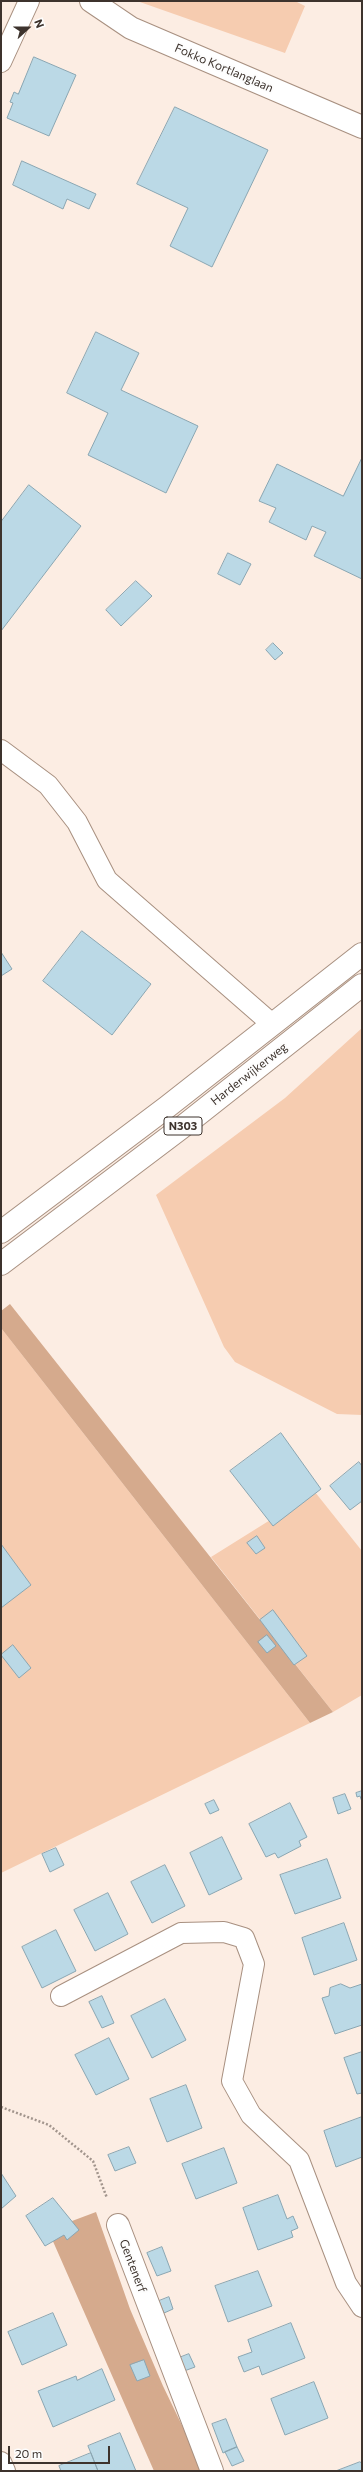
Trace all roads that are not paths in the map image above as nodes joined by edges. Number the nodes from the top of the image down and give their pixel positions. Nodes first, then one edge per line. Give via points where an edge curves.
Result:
1 (29, 1) edge
2 (91, 1) edge
3 (1, 62) edge
4 (362, 126) edge
5 (1, 750) edge
6 (362, 954) edge
7 (362, 985) edge
8 (272, 1024) junction
9 (1, 1232) edge
10 (1, 1264) edge
11 (61, 1996) dead end
12 (118, 2226) road end
13 (362, 2307) edge
14 (1, 2462) edge
15 (5, 2471) edge
16 (212, 2471) edge

1 - 3 lane
2 - 4 main road, Fokko Kortlanglaan via 131,28
5 - 8 lane via 48,784 77,822 107,880
6 - 8 main road, Harderwijkerweg / N303
7 - 10 main road, Harderwijkerweg / N303 via 181,1128
8 - 9 main road, Harderwijkerweg / N303
11 - 13 lane via 182,1933 224,1932 244,1938 254,1964 232,2081 251,2115 299,2160 346,2283
12 - 16 main road, Gentenerf
14 - 15 lane

